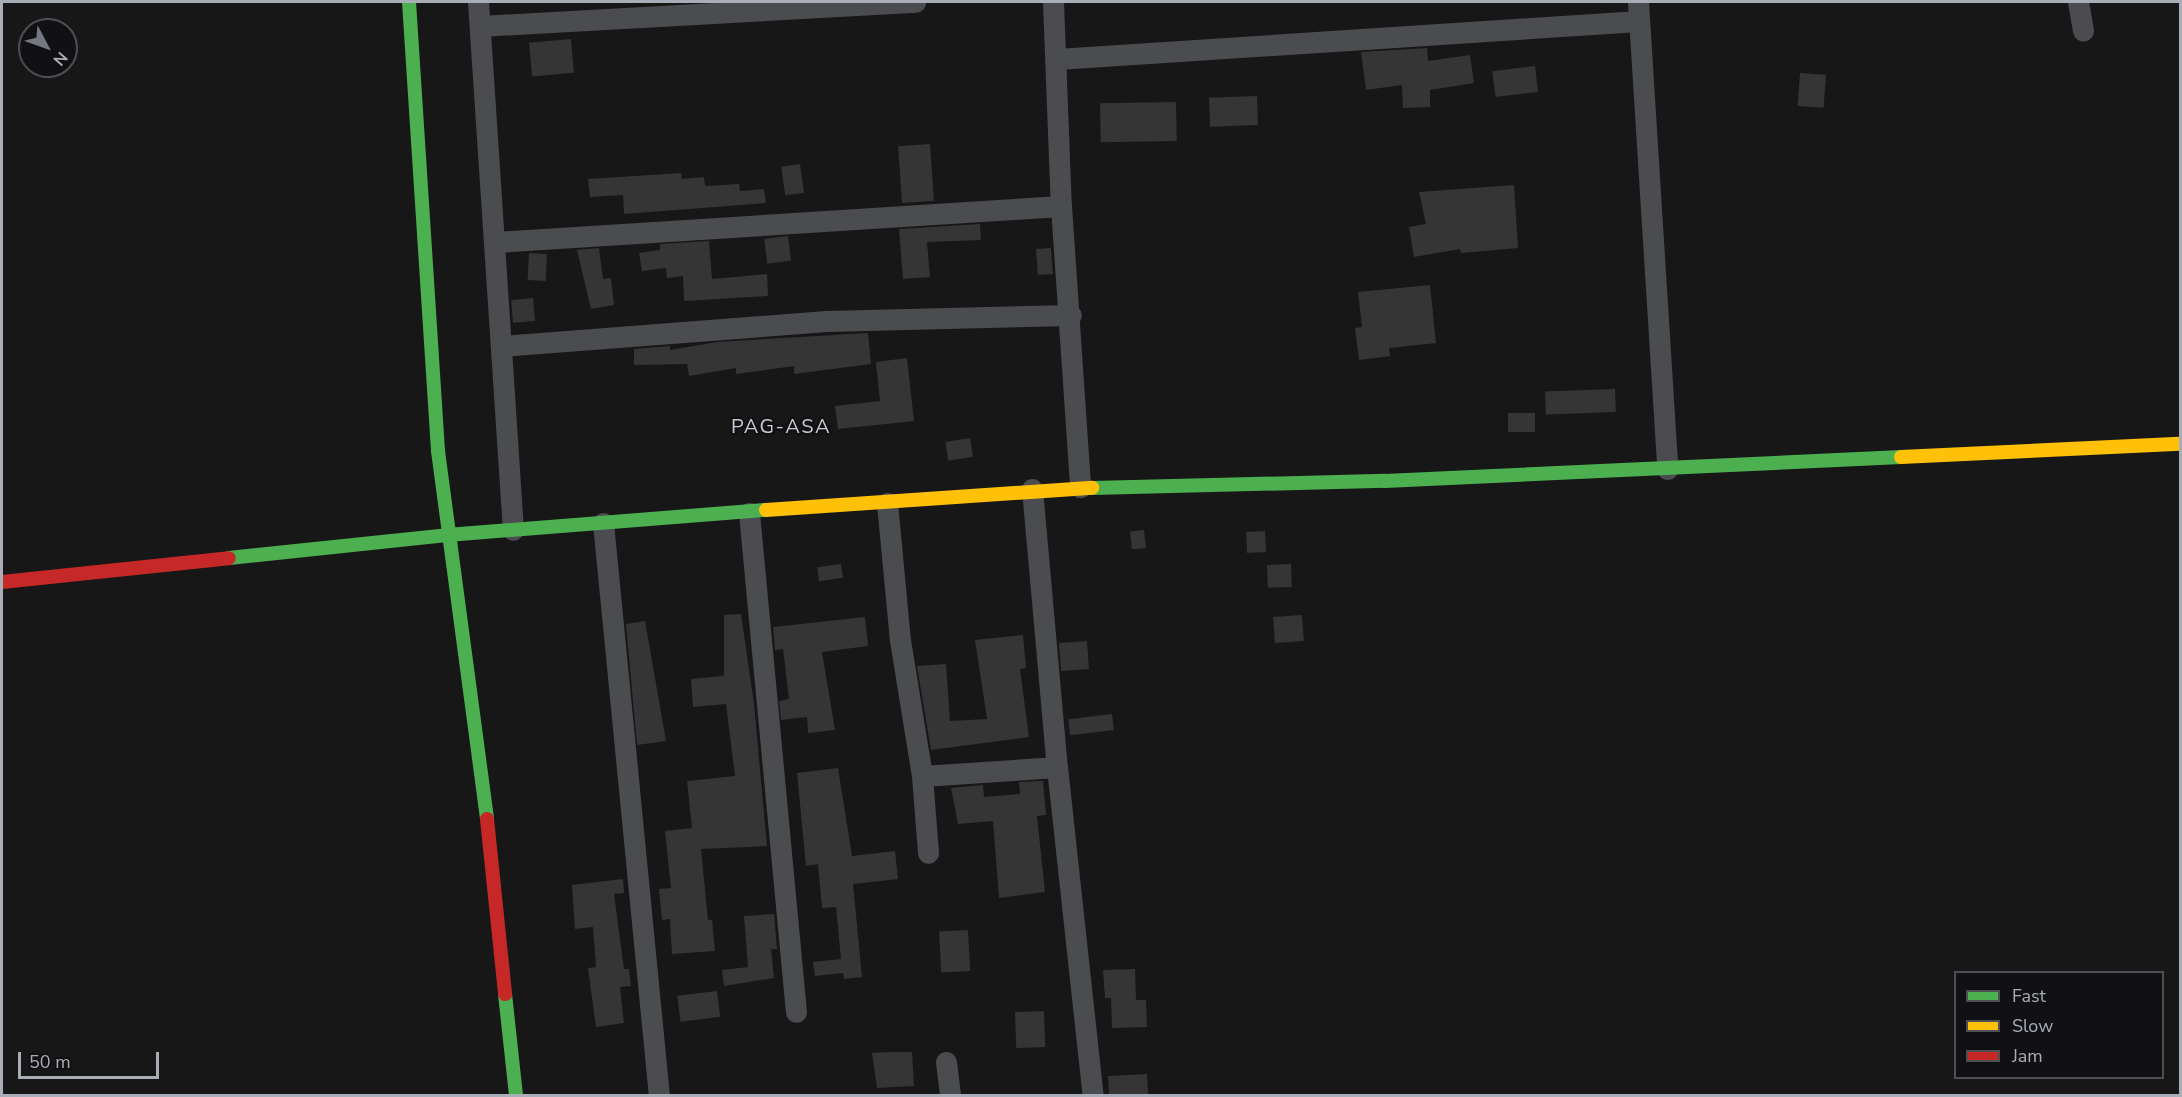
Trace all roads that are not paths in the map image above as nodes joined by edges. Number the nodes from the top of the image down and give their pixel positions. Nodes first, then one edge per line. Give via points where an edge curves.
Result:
1 (409, 2) edge
2 (478, 2) edge
3 (915, 2) edge
4 (1053, 2) edge
5 (2078, 2) edge
6 (1639, 11) edge
7 (480, 26) junction
8 (2083, 31) dead end
9 (1057, 59) junction
10 (1061, 206) junction
11 (496, 242) junction
12 (1071, 315) junction
13 (502, 346) junction
14 (2181, 444) edge
15 (1667, 469) junction
16 (1080, 487) junction
17 (1032, 489) junction
18 (887, 502) junction
19 (749, 513) junction
20 (603, 524) junction
21 (513, 530) junction
22 (447, 535) junction
23 (2, 582) edge
24 (1057, 767) junction
25 (922, 776) junction
26 (928, 853) dead end
27 (796, 1012) dead end
28 (946, 1062) dead end
29 (516, 1095) edge
30 (659, 1095) edge
31 (950, 1095) edge
32 (1093, 1095) edge

1 - 22 street via 438,451
2 - 7 street
3 - 7 street
4 - 9 street
5 - 8 street
6 - 9 street
6 - 15 street
7 - 11 street
9 - 10 street
10 - 11 street
10 - 12 street
11 - 13 street
12 - 13 street via 826,321
12 - 16 street
13 - 21 street
14 - 15 street
15 - 16 street via 1384,481
16 - 17 street
17 - 18 street
17 - 24 street
18 - 19 street
18 - 25 street via 900,640
19 - 20 street
19 - 27 street
20 - 21 street
20 - 30 street
21 - 22 street
22 - 23 street
22 - 29 street via 463,614 475,706
24 - 25 street
24 - 32 street
25 - 26 street
28 - 31 street

